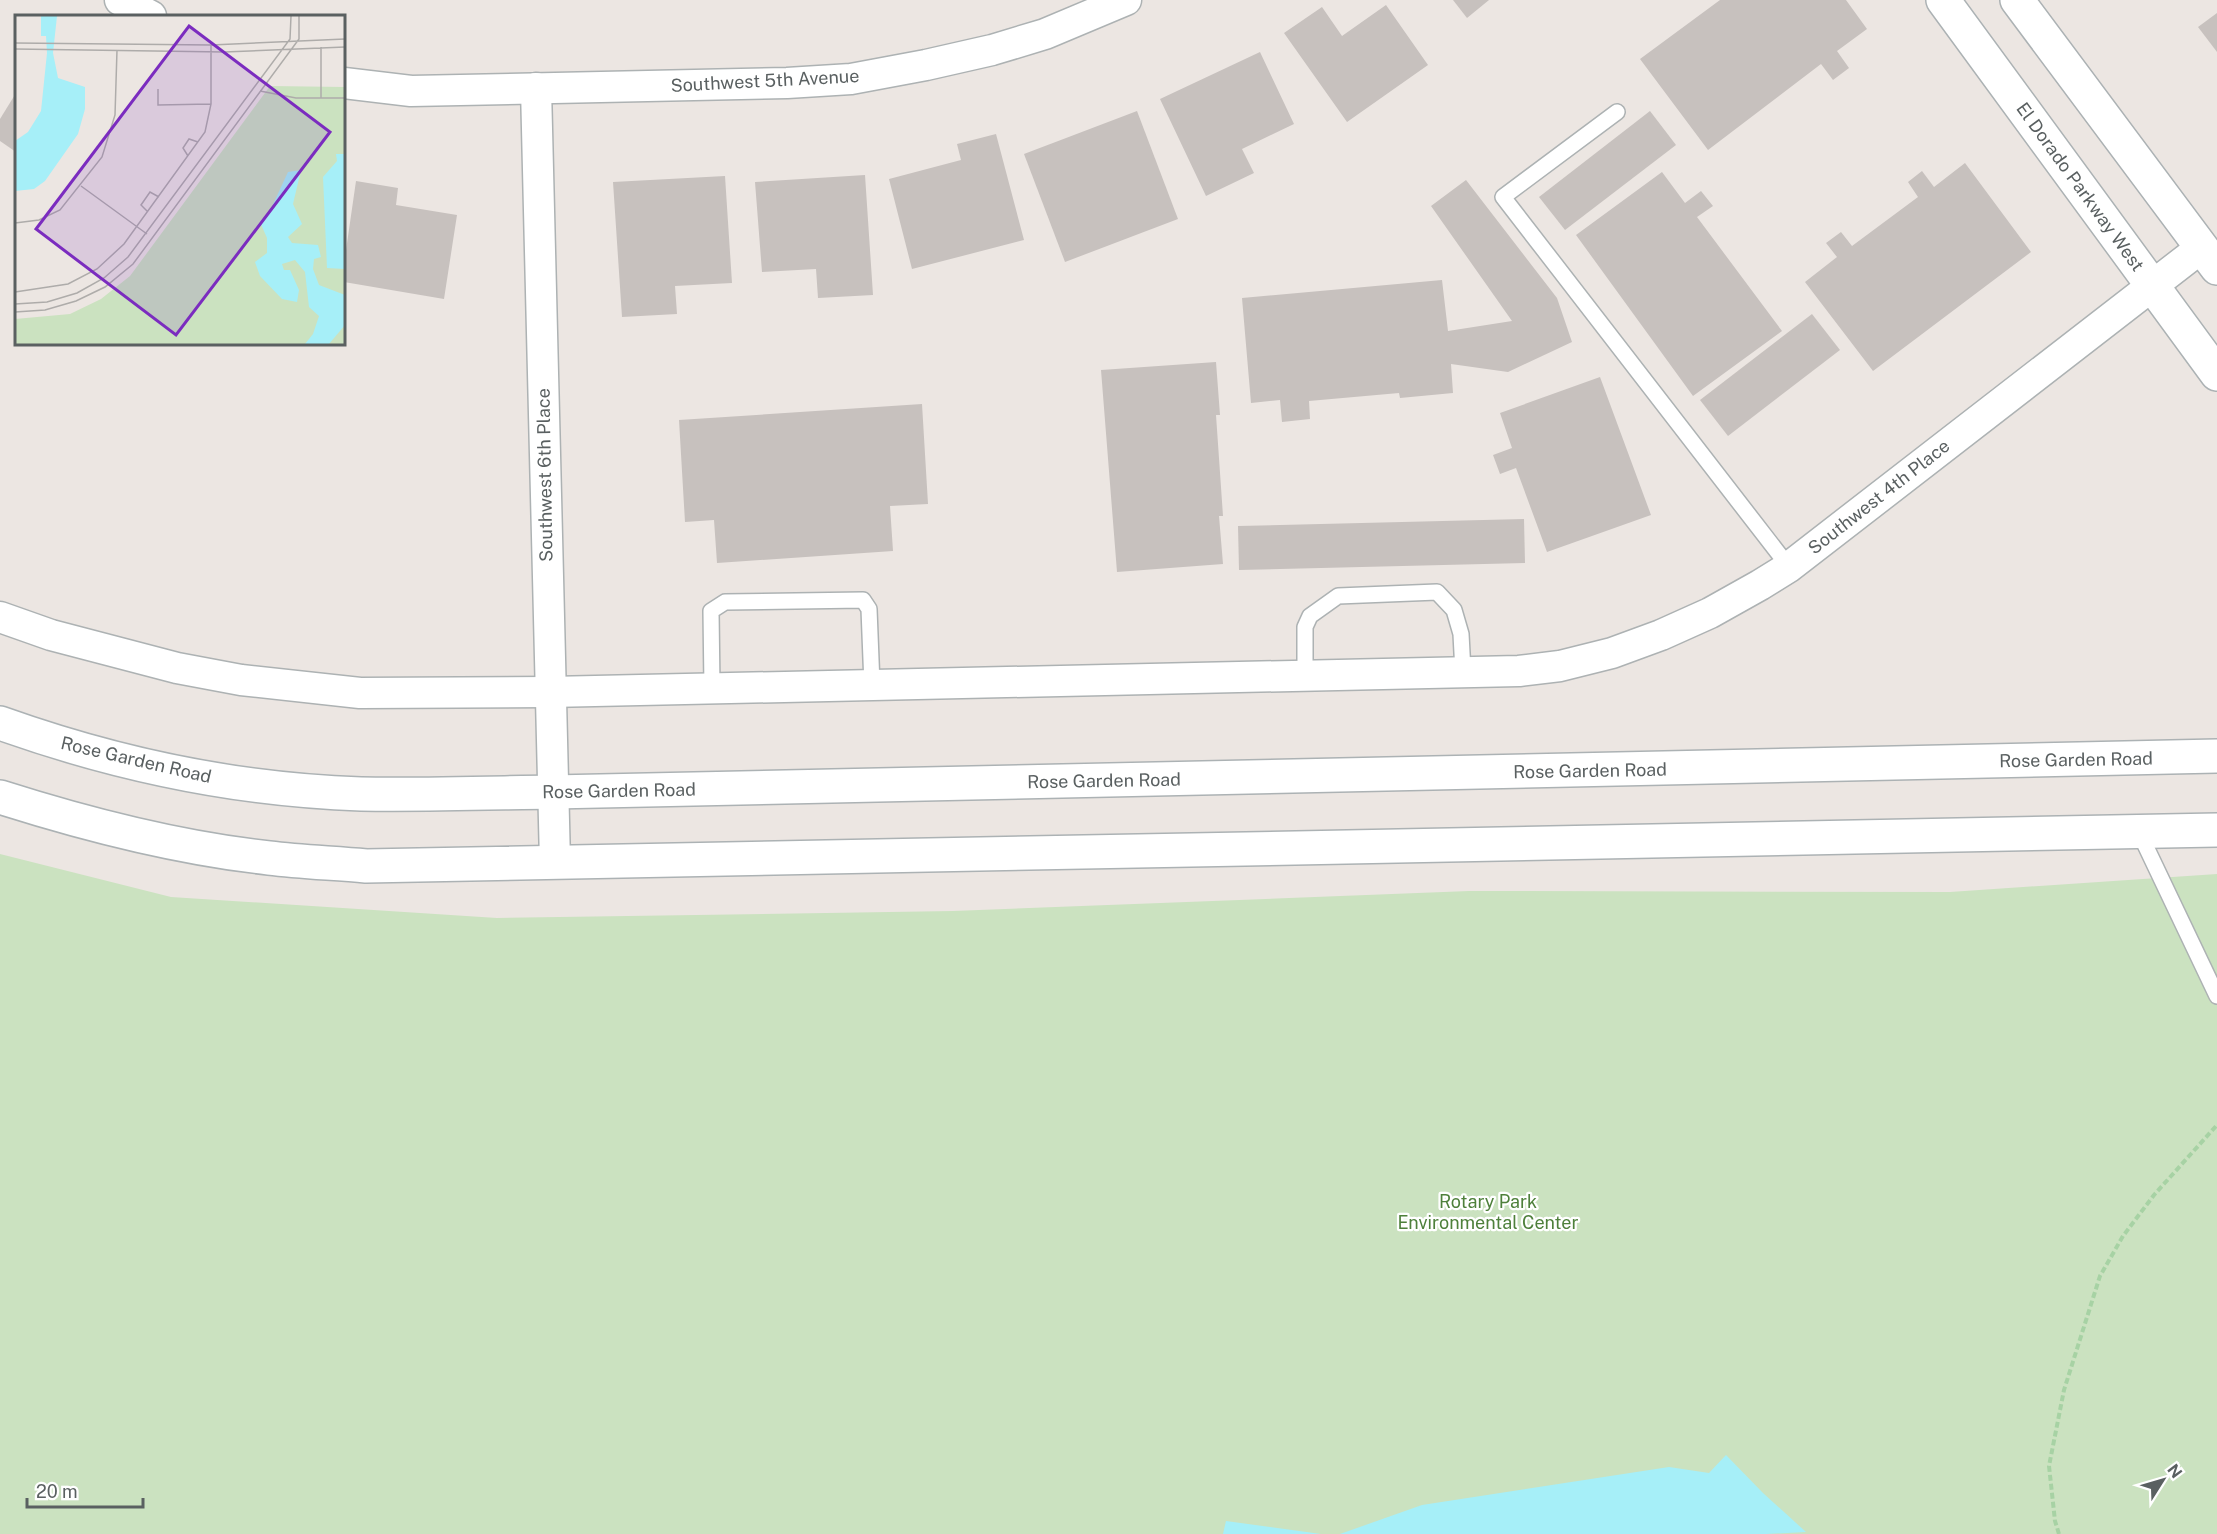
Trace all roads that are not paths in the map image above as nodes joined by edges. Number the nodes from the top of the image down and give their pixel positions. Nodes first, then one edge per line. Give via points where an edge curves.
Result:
1 (120, 0) edge
2 (1126, 0) edge
3 (1943, 0) edge
4 (2017, 0) edge
5 (149, 15) edge
6 (345, 83) edge
7 (536, 88) junction
8 (1617, 112) dead end
9 (2209, 258) edge
10 (2152, 286) junction
11 (2217, 374) edge
12 (1789, 567) junction
13 (0, 617) edge
14 (1463, 672) junction
15 (1305, 675) junction
16 (872, 685) junction
17 (712, 688) junction
18 (550, 692) junction
19 (0, 723) edge
20 (2217, 756) edge
21 (553, 792) junction
22 (0, 797) edge
23 (2217, 830) edge
24 (2139, 832) junction
25 (555, 862) junction
26 (2217, 996) edge

1 - 5 street
2 - 7 street, Southwest 5th Avenue via 1045,34 992,50 851,79
3 - 10 street, El Dorado Parkway West
4 - 9 street
6 - 7 street, Southwest 5th Avenue via 411,91
7 - 18 street, Southwest 6th Place
8 - 12 lane via 1503,197
9 - 10 street, Southwest 4th Place
10 - 11 street, El Dorado Parkway West
10 - 12 street, Southwest 4th Place
12 - 14 street, Southwest 4th Place via 1710,613 1612,653 1560,666
13 - 18 street via 113,652 241,680 360,693
14 - 15 street
14 - 15 lane via 1461,634 1454,610 1437,592 1338,596 1310,616 1305,627
15 - 16 street
16 - 17 street
16 - 17 lane via 869,609 862,600 725,602 711,611
17 - 18 street
18 - 21 street, Southwest 6th Place
19 - 21 street, Rose Garden Road via 155,767 269,786 361,794
20 - 21 street, Rose Garden Road
21 - 25 street, Southwest 6th Place
22 - 25 street via 68,819 171,843 268,858 366,866
23 - 24 street
24 - 25 street
24 - 26 lane

